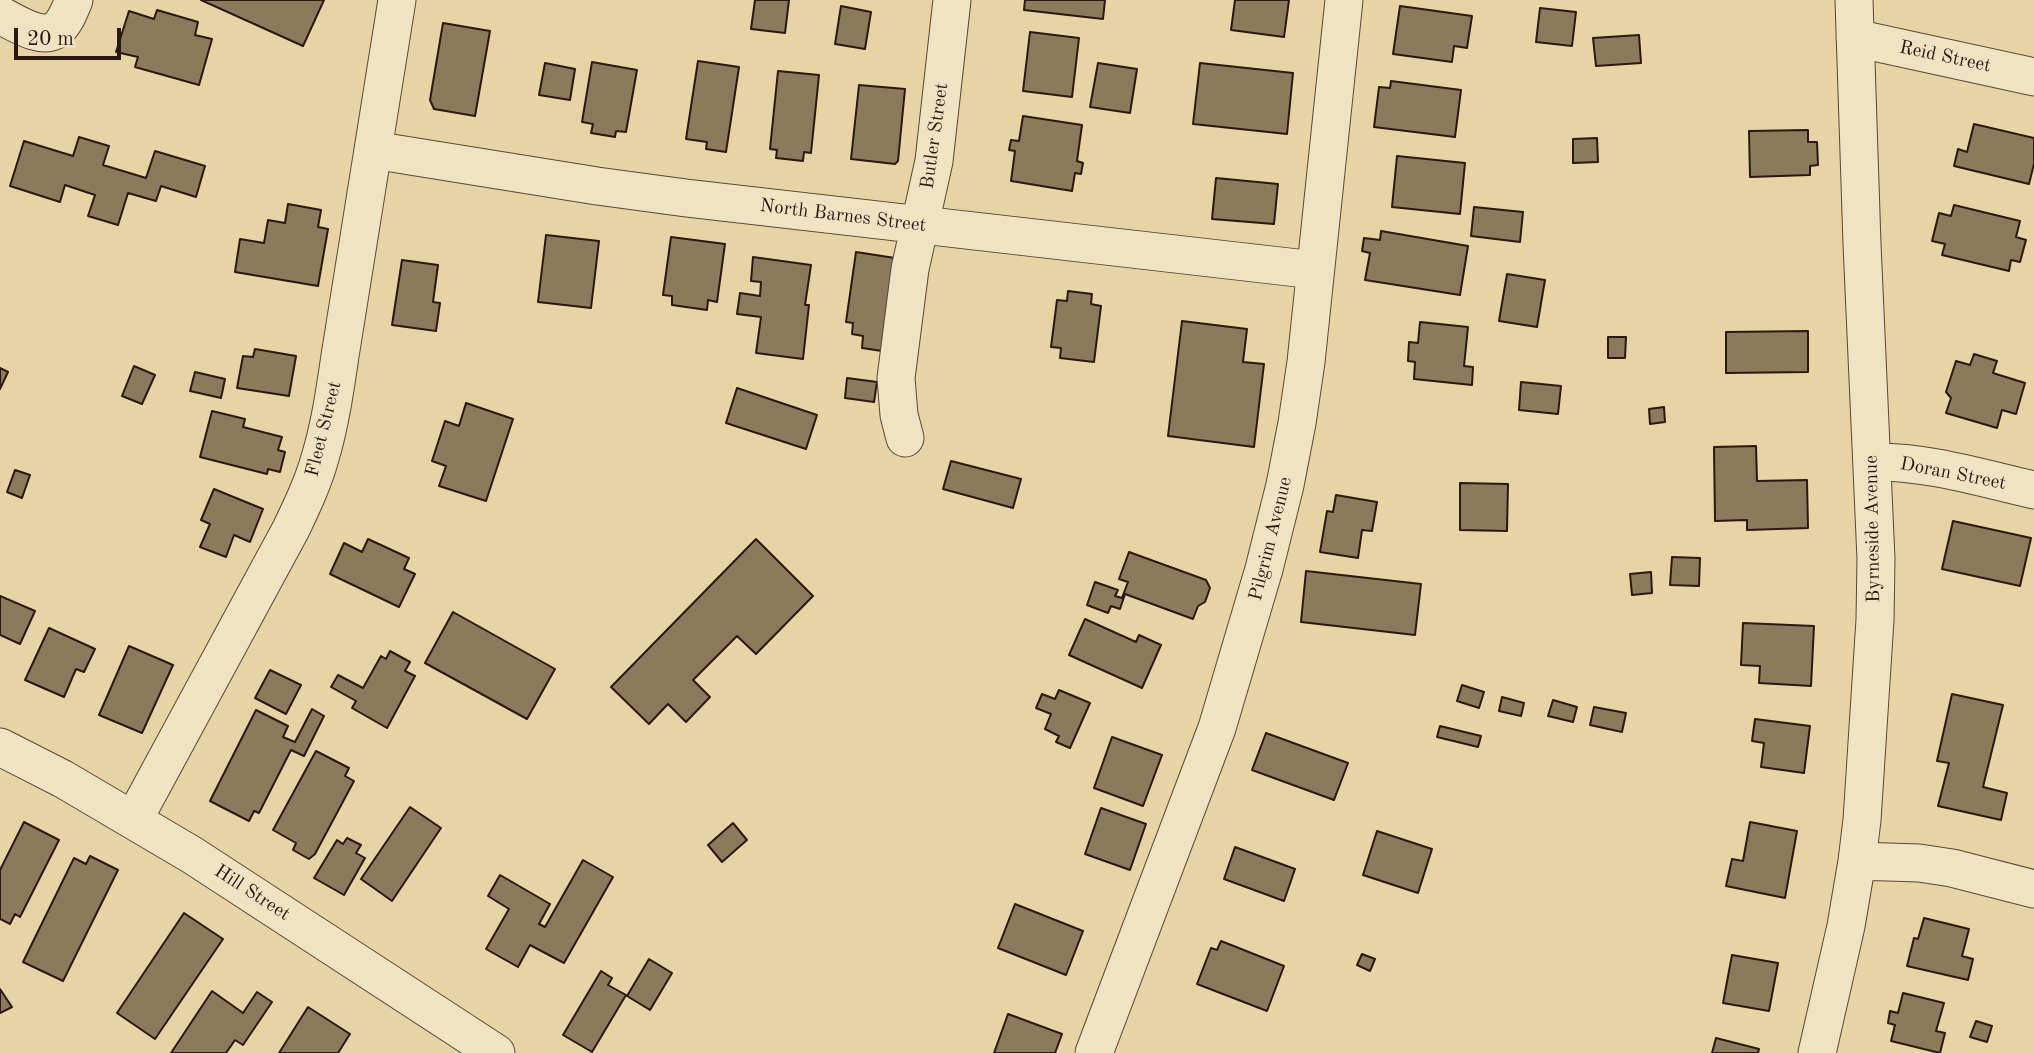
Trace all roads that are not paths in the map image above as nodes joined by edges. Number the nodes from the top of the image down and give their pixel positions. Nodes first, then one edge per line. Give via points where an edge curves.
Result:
1 (74, 0) edge
2 (397, 0) edge
3 (952, 0) edge
4 (1343, 0) edge
5 (1854, 0) edge
6 (0, 15) edge
7 (1855, 38) junction
8 (2034, 77) edge
9 (373, 150) junction
10 (920, 225) junction
11 (1315, 270) junction
12 (905, 438) dead end
13 (1872, 462) junction
14 (2034, 490) edge
15 (0, 747) edge
16 (134, 819) junction
17 (1857, 861) junction
18 (2034, 889) edge
19 (496, 1053) edge
20 (1094, 1053) edge
21 (1817, 1053) edge

1 - 6 street via 53,32 34,30
2 - 9 street, Fleet Street
3 - 10 street, Butler Street via 934,161
4 - 11 street, Pilgrim Avenue
5 - 7 street, Byrneside Avenue
7 - 8 street, Reid Street
7 - 13 street, Byrneside Avenue
9 - 10 street, North Barnes Street via 597,186
9 - 16 street, Fleet Street via 317,468 290,529
10 - 11 street, North Barnes Street
10 - 12 street, Butler Street via 909,269 897,378
11 - 20 street, Pilgrim Avenue via 1297,423 1264,569 1217,728
13 - 14 street, Doran Street via 1917,464
13 - 17 street, Byrneside Avenue via 1875,620
15 - 16 street, Hill Street
16 - 19 street, Hill Street
17 - 18 street via 1941,866
17 - 21 street, Byrneside Avenue

